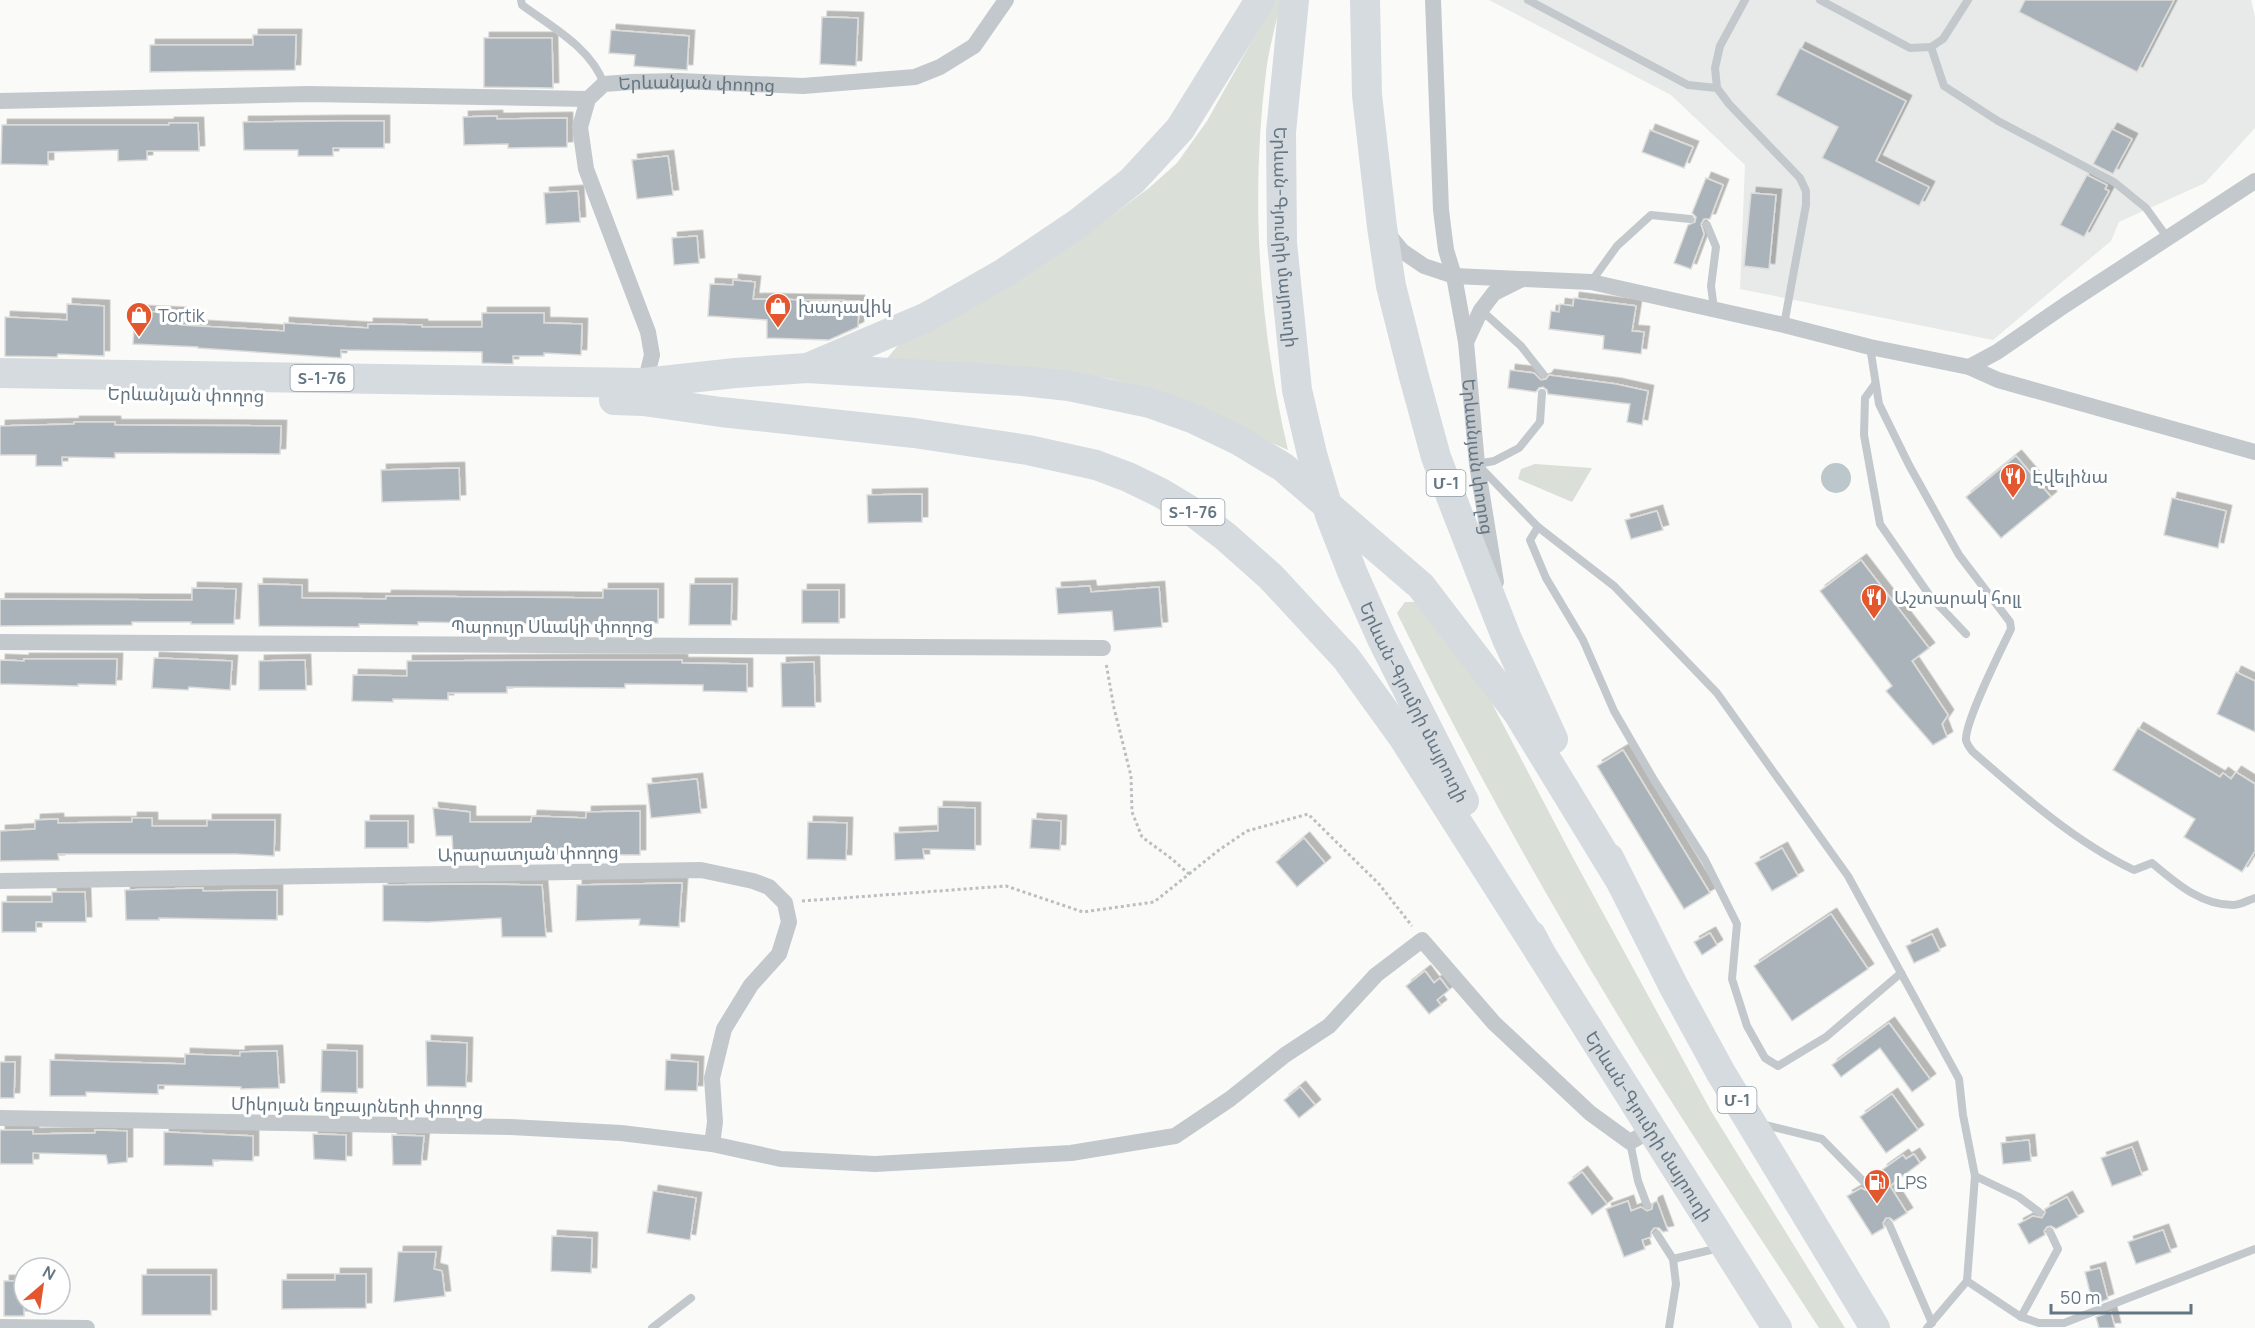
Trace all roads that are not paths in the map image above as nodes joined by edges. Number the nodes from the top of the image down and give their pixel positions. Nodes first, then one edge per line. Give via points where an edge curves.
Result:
1 (521, 0) edge
2 (1006, 0) edge
3 (1260, 0) edge
4 (1294, 0) edge
5 (1365, 0) edge
6 (1433, 0) edge
7 (1528, 0) edge
8 (1744, 0) edge
9 (1820, 0) edge
10 (1968, 0) edge
11 (1931, 47) junction
12 (604, 84) junction
13 (1717, 88) junction
14 (588, 99) junction
15 (0, 101) edge
16 (2255, 181) edge
17 (1690, 219) dead end
18 (1707, 225) dead end
19 (1382, 227) junction
20 (2167, 237) junction
21 (1454, 276) junction
22 (1522, 279) junction
23 (1591, 282) junction
24 (1714, 309) junction
25 (1481, 310) junction
26 (1784, 325) junction
27 (1466, 342) junction
28 (1870, 347) junction
29 (807, 368) junction
30 (1969, 368) junction
31 (0, 373) edge
32 (1543, 374) dead end
33 (1875, 384) junction
34 (0, 391) edge
35 (643, 392) junction
36 (1542, 393) dead end
37 (2255, 452) edge
38 (1478, 464) junction
39 (1538, 527) junction
40 (1966, 634) dead end
41 (1507, 639) junction
42 (0, 642) edge
43 (1103, 648) road end
44 (1618, 877) junction
45 (0, 881) edge
46 (2255, 898) edge
47 (1541, 954) junction
48 (1901, 973) junction
49 (0, 1118) edge
50 (1751, 1122) junction
51 (1640, 1136) junction
52 (712, 1144) junction
53 (1975, 1176) junction
54 (1866, 1184) dead end
55 (1647, 1205) dead end
56 (2039, 1212) dead end
57 (1889, 1224) dead end
58 (2050, 1232) dead end
59 (1657, 1234) dead end
60 (1726, 1246) junction
61 (2255, 1249) edge
62 (1672, 1259) junction
63 (1967, 1281) junction
64 (691, 1298) dead end
65 (2021, 1317) junction
66 (1874, 1324) edge
67 (1929, 1325) edge
68 (0, 1327) edge
69 (87, 1328) edge
70 (652, 1328) edge
71 (1669, 1328) edge
72 (1777, 1328) edge

1 - 12 lane via 522,5 578,47 599,70
2 - 12 street, Երևանյան փողոց via 974,46 915,77 803,86 679,81
3 - 29 highway via 1180,129 1132,180 1077,224 1004,273 927,317
4 - 47 highway, Երևան-Գյումրի մայրուղի via 1281,132 1282,243 1297,390 1312,454 1330,515 1382,639
5 - 19 highway, Մ-1 via 1367,95
6 - 21 street, Երևանյան փողոց via 1441,210
7 - 13 lane via 1688,85
8 - 13 lane via 1720,46 1715,68
9 - 11 lane via 1910,48
10 - 11 lane via 1943,39
11 - 20 lane via 1944,86 1998,121 2114,182 2146,208
12 - 14 street, Երևանյան փողոց
13 - 26 lane via 1800,178 1806,191
14 - 15 street via 309,94
14 - 35 street via 580,127 586,169 648,332 652,355
16 - 20 street
17 - 23 lane via 1651,215 1617,246
18 - 24 lane via 1716,247 1711,286
19 - 21 street via 1402,251 1424,266
19 - 41 highway, Մ-1 via 1391,286 1436,456
20 - 30 street
21 - 22 street
21 - 27 street, Երևանյան փողոց
22 - 23 street
22 - 25 street via 1494,293
23 - 24 street
24 - 26 street
25 - 27 street
25 - 32 lane via 1521,346
26 - 28 street
27 - 38 street, Երևանյան փողոց
28 - 30 street
28 - 33 lane
29 - 35 highway, Տ-1-76 via 735,373
29 - 44 highway, Տ-1-76 via 992,379 1112,394 1192,418 1283,467 1421,586 1518,713
30 - 37 street via 1998,380
31 - 35 highway, Երևանյան փողոց / Տ-1-76
33 - 40 lane via 1865,398 1864,435 1880,524 1930,596
33 - 46 lane via 1879,404 1959,555 2010,622 2011,629 1977,705 1966,743 2030,802 2114,860 2134,870 2152,863 2183,890 2212,902 2234,905
34 - 35 highway, Երևանյան փողոց / Տ-1-76
35 - 47 highway, Տ-1-76 via 721,412 914,433 1065,456 1128,477 1196,514 1271,577 1346,658 1403,737
36 - 38 lane via 1540,422 1519,448 1494,461
38 - 39 lane
38 - 41 street, Երևանյան փողոց
39 - 48 lane via 1614,586 1717,693 1848,876
39 - 48 lane via 1530,540 1546,578 1583,640 1614,711 1705,860 1737,924 1732,978 1747,1026 1765,1058 1778,1066 1826,1037
41 - 44 highway, Մ-1
42 - 43 street, Պարույր Սևակի փողոց
44 - 50 highway, Մ-1 via 1674,987
45 - 52 street, Արարատյան փողոց via 701,870 770,887 785,903 789,922 779,954 751,985 724,1029 712,1078
47 - 51 highway, Երևան-Գյումրի մայրուղի
48 - 53 lane via 1959,1079
49 - 52 street, Միկոյան եղբայրների փողոց via 511,1127 621,1133
50 - 54 lane via 1822,1139
50 - 66 highway, Մ-1
51 - 52 street, Միկոյան եղբայրների փողոց via 1590,1113 1494,1023 1422,940 1376,975 1329,1026 1175,1136 1071,1153 875,1164 781,1159
51 - 55 lane via 1638,1181
51 - 60 highway, Երևան-Գյումրի մայրուղի
53 - 56 lane via 2019,1197
53 - 63 lane
57 - 67 lane
58 - 65 lane via 2058,1249
59 - 62 lane
60 - 62 lane
60 - 72 highway, Երևան-Գյումրի մայրուղի
61 - 65 lane via 2064,1323 2039,1323
62 - 71 lane via 1676,1284
63 - 65 lane
63 - 67 lane
64 - 70 lane
68 - 69 street

